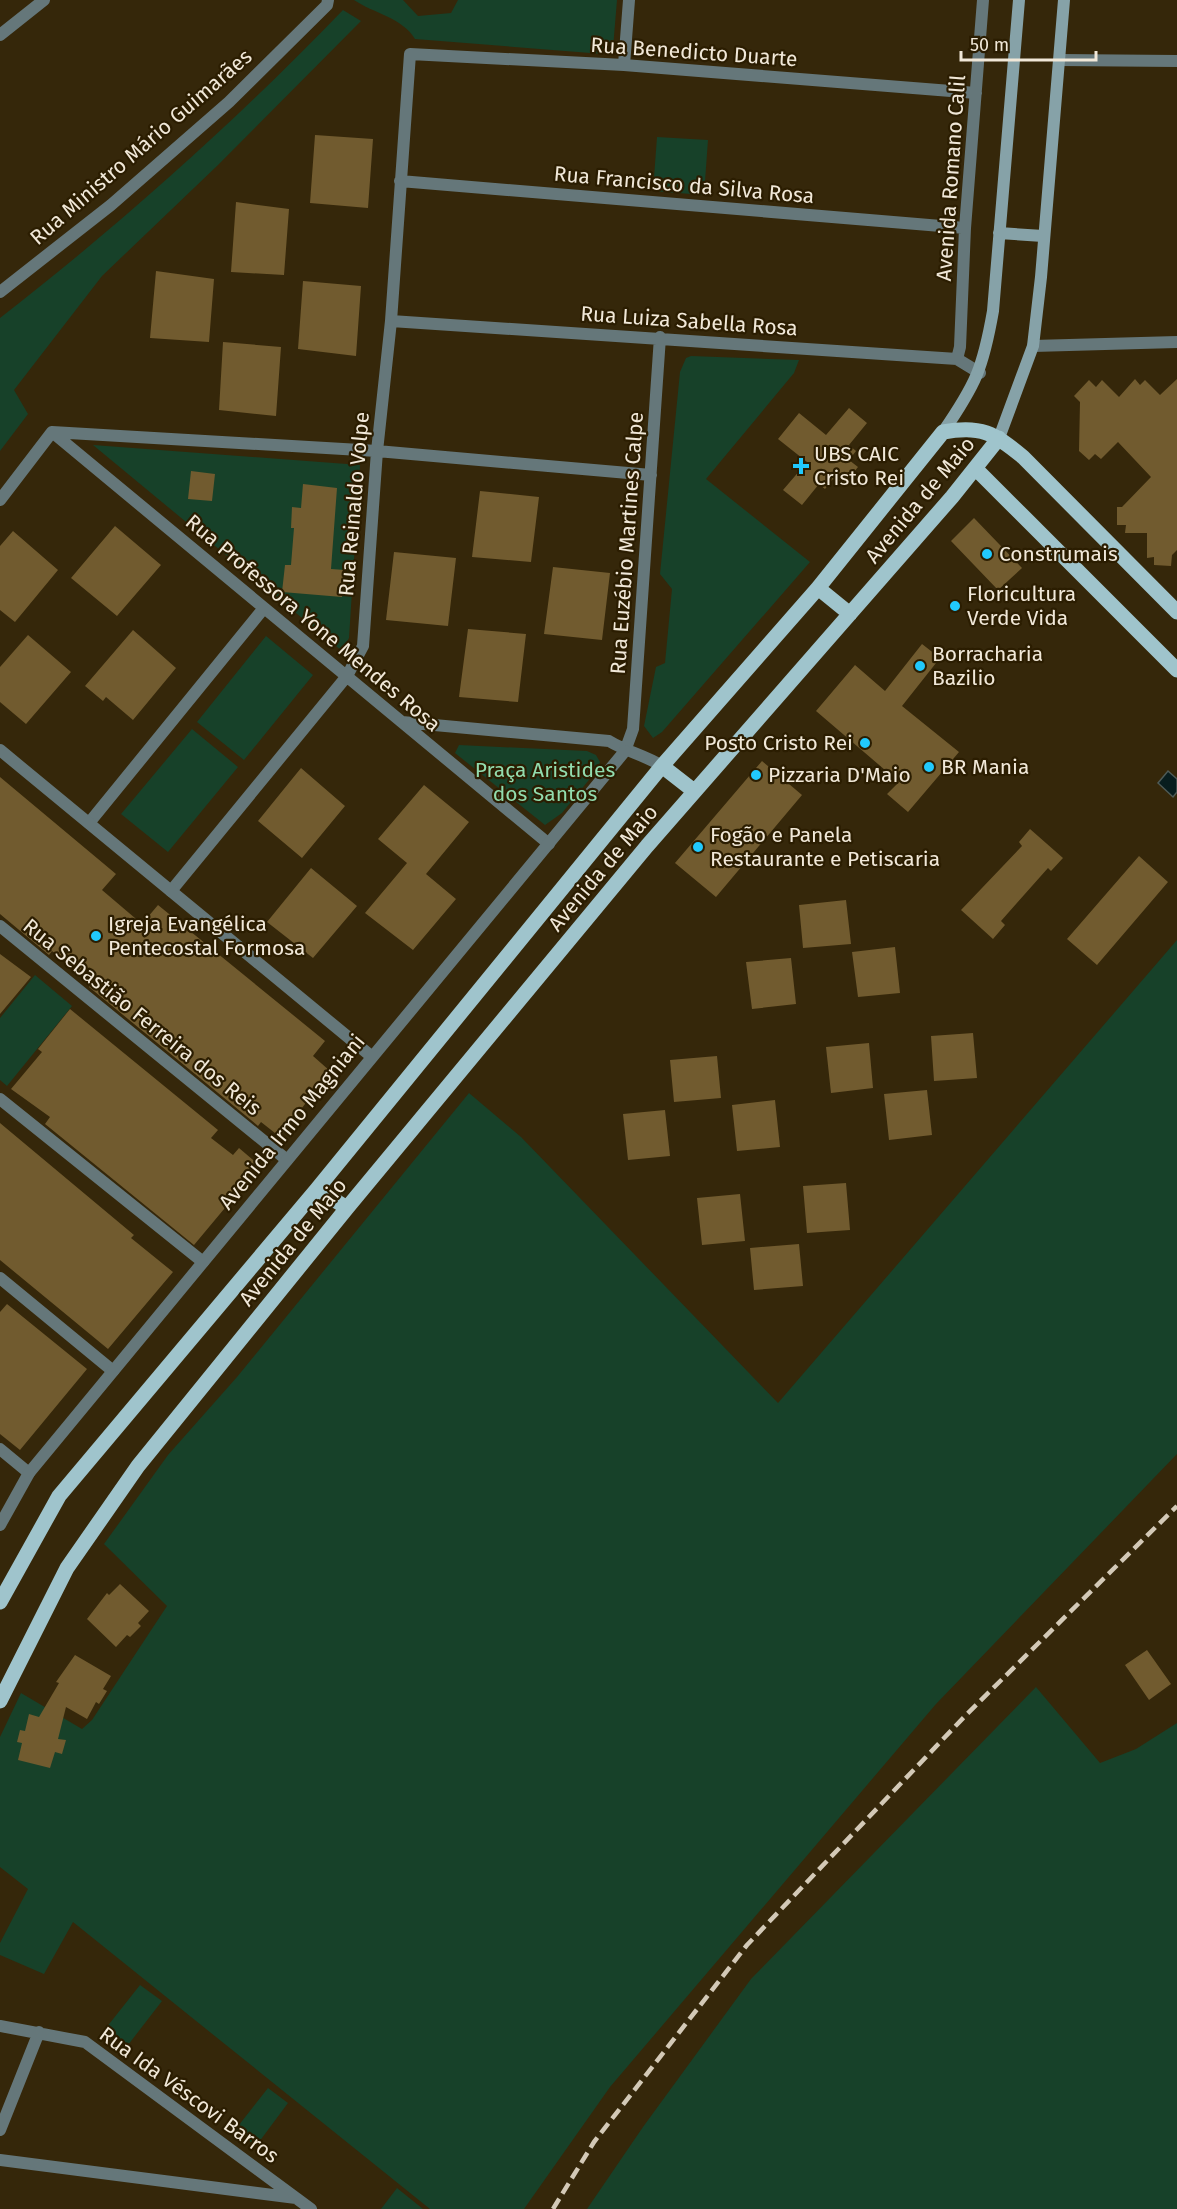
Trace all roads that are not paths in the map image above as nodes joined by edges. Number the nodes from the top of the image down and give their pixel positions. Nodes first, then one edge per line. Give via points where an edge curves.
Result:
1 (44, 0) edge
2 (328, 0) edge
3 (629, 0) edge
4 (983, 0) edge
5 (1019, 0) edge
6 (1064, 0) edge
7 (0, 35) edge
8 (410, 54) joint
9 (1060, 60) junction
10 (1177, 61) edge
11 (624, 65) junction
12 (976, 93) junction
13 (400, 181) junction
14 (965, 228) junction
15 (999, 233) junction
16 (1043, 236) junction
17 (0, 292) edge
18 (391, 321) junction
19 (660, 337) junction
20 (1177, 342) edge
21 (1033, 345) junction
22 (957, 359) junction
23 (980, 373) junction
24 (52, 432) junction
25 (943, 432) junction
26 (999, 438) junction
27 (378, 451) junction
28 (975, 469) junction
29 (651, 475) junction
30 (0, 500) edge
31 (818, 588) junction
32 (264, 608) junction
33 (1177, 612) edge
34 (850, 614) junction
35 (1177, 670) edge
36 (347, 676) junction
37 (402, 722) junction
38 (0, 750) edge
39 (625, 751) junction
40 (662, 766) junction
41 (694, 791) junction
42 (89, 824) junction
43 (549, 844) junction
44 (171, 891) junction
45 (0, 926) edge
46 (371, 1056) junction
47 (0, 1099) edge
48 (287, 1160) junction
49 (317, 1189) junction
50 (347, 1208) junction
51 (203, 1262) junction
52 (0, 1278) edge
53 (113, 1371) junction
54 (0, 1449) edge
55 (29, 1473) junction
56 (0, 1525) edge
57 (0, 1602) edge
58 (0, 1701) edge
59 (0, 2026) edge
60 (39, 2032) junction
61 (0, 2130) edge
62 (0, 2160) edge
63 (297, 2198) junction
64 (310, 2209) edge

1 - 7 street
2 - 17 street, Rua Ministro Mário Guimarães via 229,102 111,205
3 - 11 street
4 - 12 street, Avenida Romano Calil
5 - 15 main road, Avenida de Maio
6 - 9 main road, Avenida de Maio
8 - 11 street, Rua Benedicto Duarte
8 - 13 street, Rua Reinaldo Volpe
9 - 10 street
9 - 16 main road, Avenida de Maio
11 - 12 street, Rua Benedicto Duarte
12 - 14 street, Avenida Romano Calil
13 - 14 street, Rua Francisco da Silva Rosa
13 - 18 street, Rua Reinaldo Volpe
14 - 22 street, Avenida Romano Calil
15 - 16 main road
15 - 23 main road, Avenida de Maio via 993,310
16 - 21 main road, Avenida de Maio
18 - 19 street, Rua Luiza Sabella Rosa
18 - 27 street, Rua Reinaldo Volpe
19 - 22 street, Rua Luiza Sabella Rosa
19 - 29 street, Rua Euzébio Martines Calpe
20 - 21 street
21 - 26 main road, Avenida de Maio
22 - 23 street, Rua Luiza Sabella Rosa
23 - 25 main road, Avenida de Maio
24 - 27 street
24 - 30 street
24 - 32 street, Rua Professora Yone Mendes Rosa
25 - 26 main road via 973,428
25 - 31 main road, Avenida de Maio
26 - 28 main road, Avenida de Maio
26 - 33 main road via 1023,457
27 - 29 street
27 - 36 street, Rua Reinaldo Volpe via 363,646
28 - 34 main road, Avenida de Maio
28 - 35 main road
29 - 39 street, Rua Euzébio Martines Calpe via 633,729
31 - 34 main road
31 - 40 main road, Avenida de Maio
32 - 36 street, Rua Professora Yone Mendes Rosa
32 - 42 street
34 - 41 main road, Avenida de Maio
36 - 37 street, Rua Professora Yone Mendes Rosa
36 - 44 street, Rua Reinaldo Volpe
37 - 39 street via 609,741
37 - 43 street, Rua Professora Yone Mendes Rosa
38 - 42 street
39 - 40 street via 646,755
39 - 43 street, Avenida Irmo Magniani
40 - 41 main road
40 - 49 main road, Avenida de Maio
41 - 50 main road, Avenida de Maio
42 - 44 street
43 - 46 street, Avenida Irmo Magniani
44 - 46 street
45 - 48 street, Rua Sebastião Ferreira dos Reis
46 - 48 street, Avenida Irmo Magniani
47 - 51 street
48 - 51 street, Avenida Irmo Magniani
49 - 50 main road
49 - 57 main road, Avenida de Maio via 60,1496
50 - 58 main road, Avenida de Maio via 138,1466 67,1568
51 - 53 street, Avenida Irmo Magniani
52 - 53 street
53 - 55 street, Avenida Irmo Magniani
54 - 55 street
55 - 56 street, Avenida Irmo Magniani
59 - 60 street, Rua Ida Véscovi Barros
60 - 61 street
60 - 63 street, Rua Ida Véscovi Barros via 85,2042
62 - 63 street
63 - 64 street, Rua Ida Véscovi Barros

